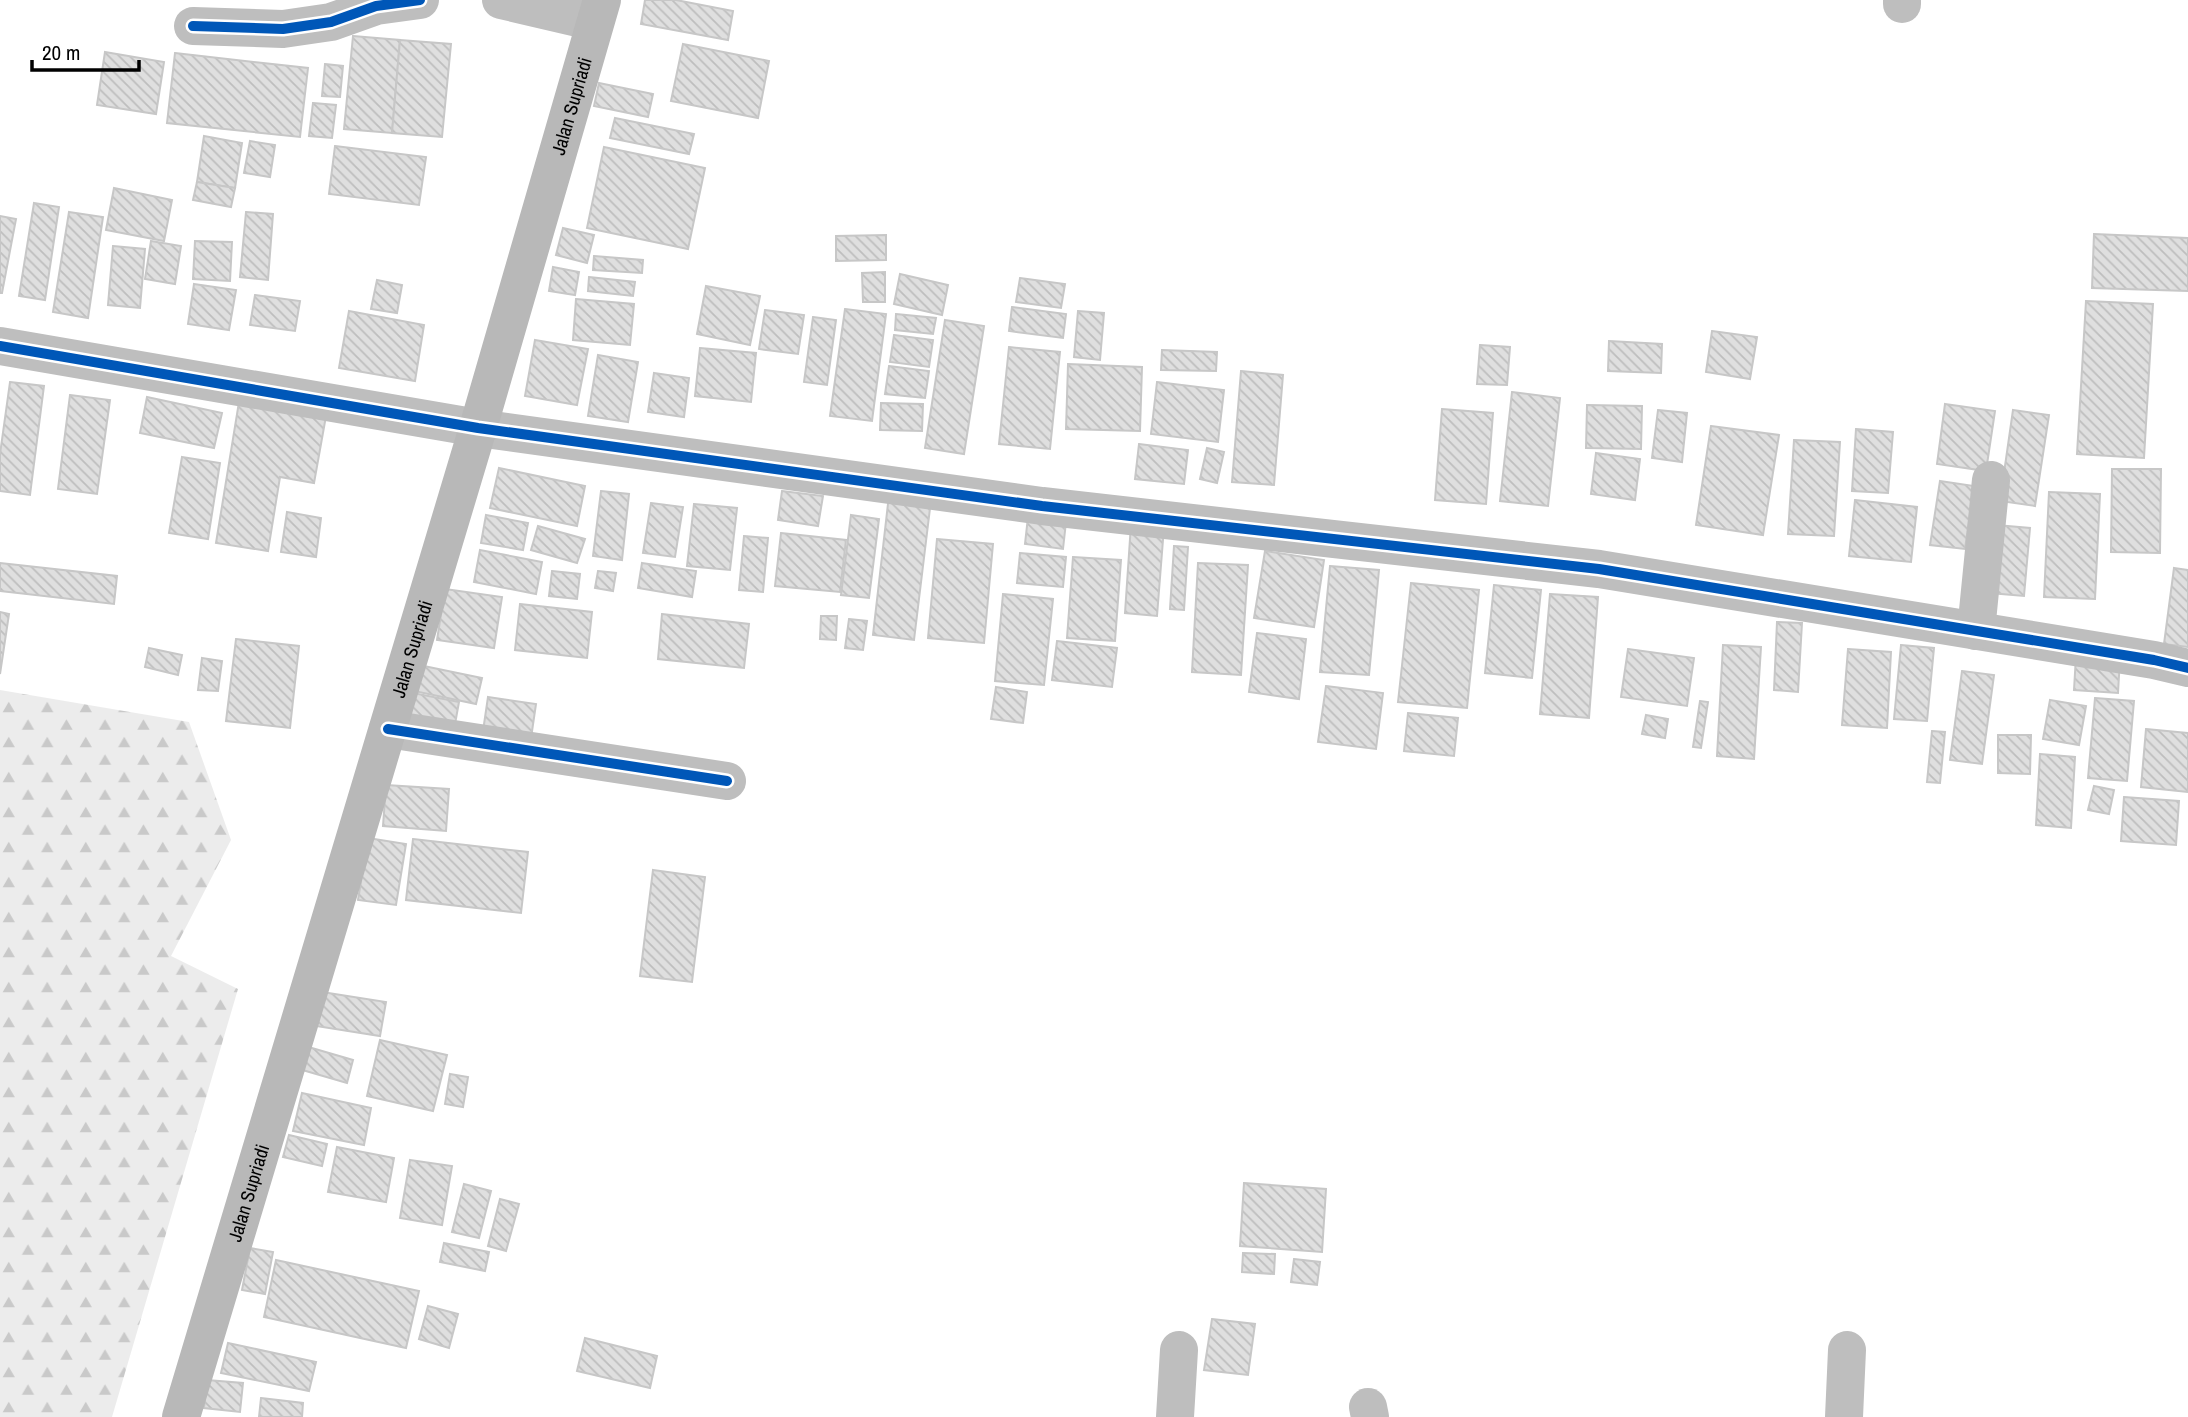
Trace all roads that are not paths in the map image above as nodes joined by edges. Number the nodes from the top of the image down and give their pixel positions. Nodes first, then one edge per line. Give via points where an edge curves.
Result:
1 (420, 0) edge
2 (501, 0) edge
3 (598, 11) edge
4 (193, 26) dead end
5 (0, 346) edge
6 (478, 428) junction
7 (1991, 480) dead end
8 (1976, 631) junction
9 (2188, 668) edge
10 (388, 729) junction
11 (727, 781) dead end
12 (1179, 1350) dead end
13 (1847, 1350) dead end
14 (181, 1417) edge
15 (1175, 1417) edge
16 (1844, 1417) edge

1 - 4 street via 283,29
2 - 3 street
3 - 6 main road, Jalan Supriadi
5 - 6 street
6 - 8 street via 1042,506 1598,569
6 - 10 main road, Jalan Supriadi
7 - 8 street
8 - 9 street
10 - 11 street
10 - 14 main road, Jalan Supriadi
12 - 15 street
13 - 16 street

